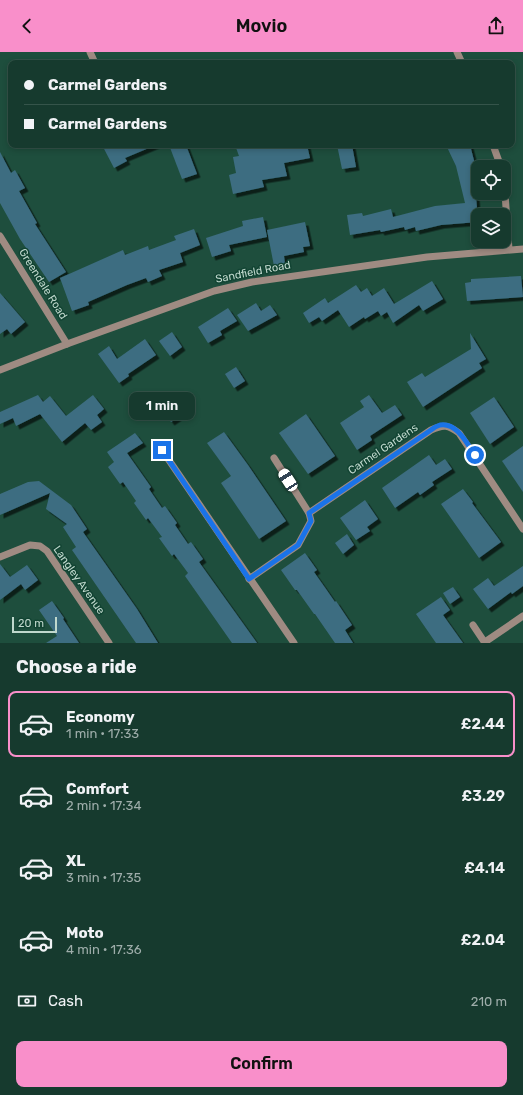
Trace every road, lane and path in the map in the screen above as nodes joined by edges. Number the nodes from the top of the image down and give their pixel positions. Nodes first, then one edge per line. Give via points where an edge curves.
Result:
1 (494, 148) edge
2 (498, 160) edge
3 (505, 200) edge
4 (0, 236) edge
5 (509, 249) junction
6 (523, 249) edge
7 (67, 344) junction
8 (0, 370) edge
9 (162, 450) dead end
10 (274, 458) dead end
11 (309, 513) junction
12 (523, 527) edge
13 (0, 557) edge
14 (249, 579) junction
15 (523, 616) edge
16 (473, 625) dead end
17 (485, 642) edge
18 (108, 643) edge
19 (294, 643) edge

1 - 2 street
3 - 5 street
4 - 7 street, Greendale Road
5 - 6 street, Sandfield Road
5 - 7 street, Sandfield Road via 261,280 214,291
7 - 8 street, Sandfield Road
9 - 14 street
10 - 11 street
11 - 12 street, Carmel Gardens via 440,425 451,427 460,433
11 - 14 street via 311,521 298,545
13 - 18 street, Langley Avenue via 30,545 40,546 47,551
14 - 19 street
15 - 17 street
16 - 17 street

